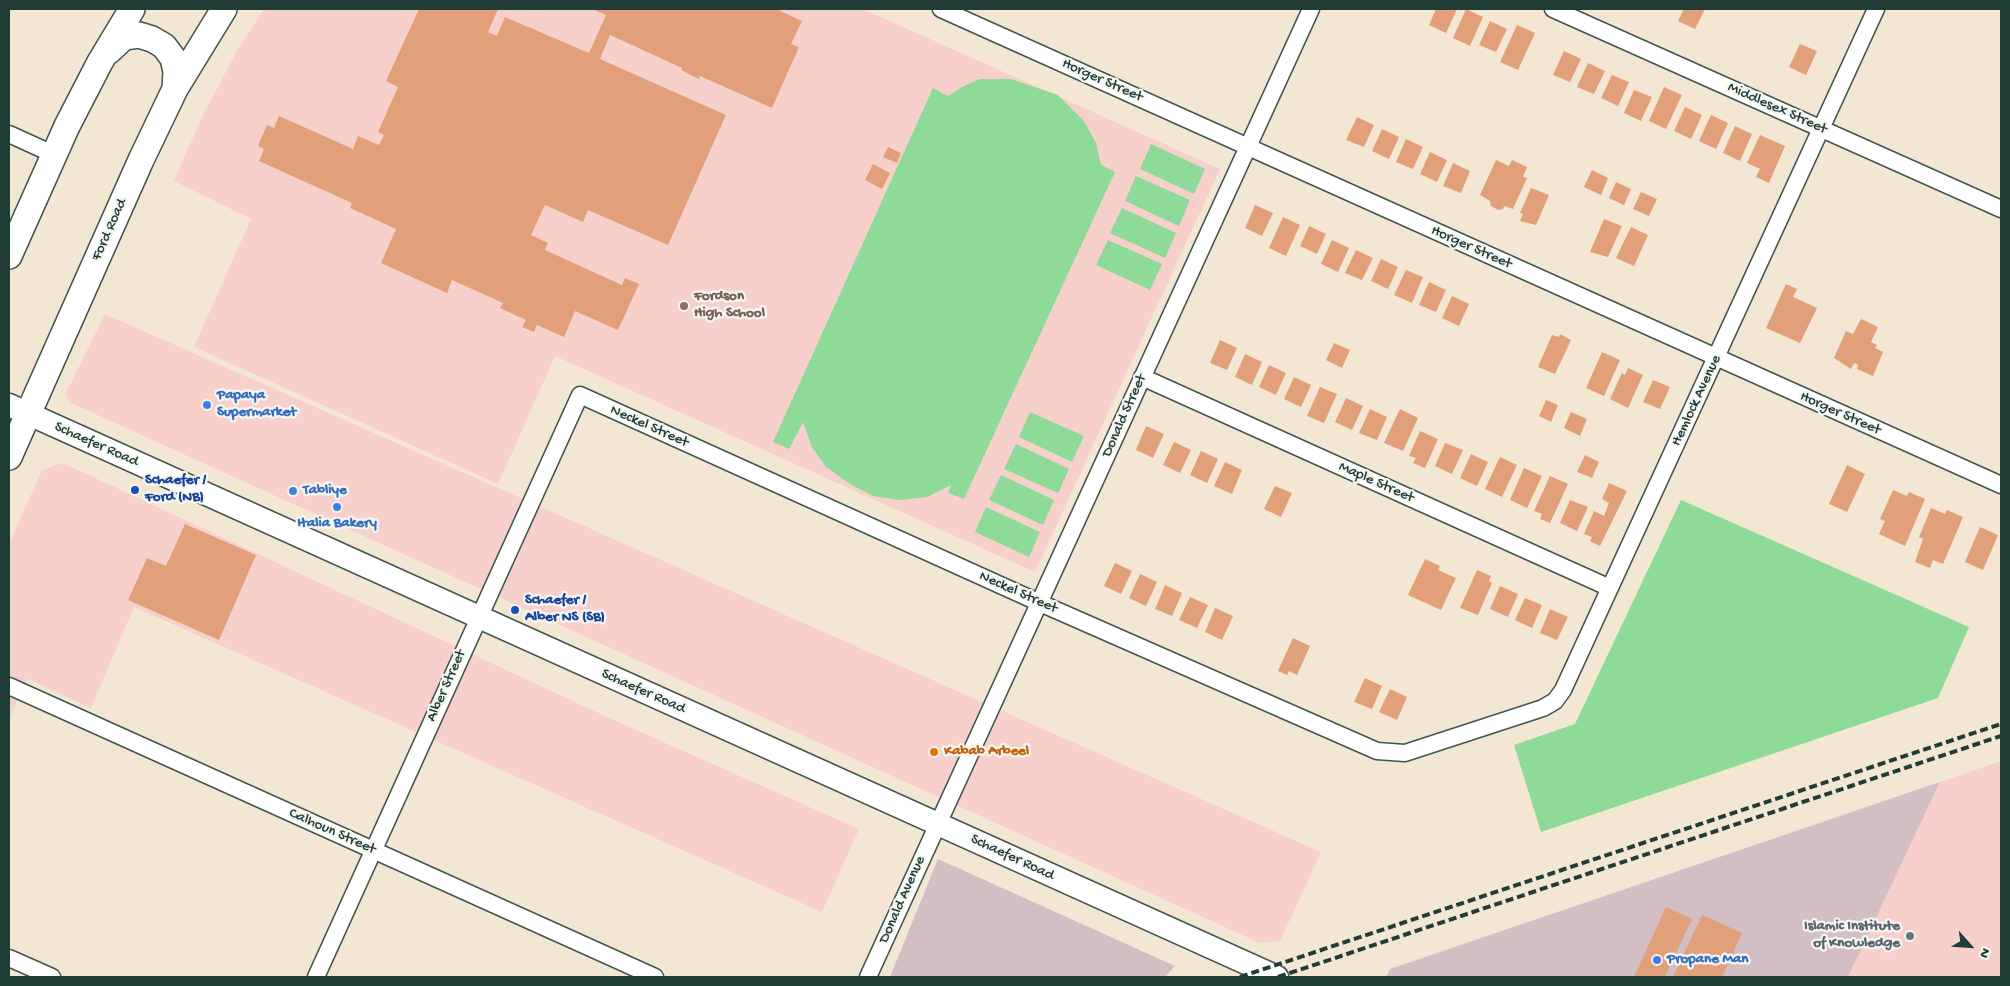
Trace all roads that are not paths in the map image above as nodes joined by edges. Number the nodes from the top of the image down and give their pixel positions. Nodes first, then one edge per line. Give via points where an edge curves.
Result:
1 (132, 9) edge
2 (224, 9) edge
3 (941, 9) edge
4 (1311, 9) edge
5 (1553, 9) edge
6 (1876, 9) edge
7 (100, 62) junction
8 (174, 89) junction
9 (1822, 128) junction
10 (9, 134) edge
11 (1247, 147) junction
12 (55, 155) junction
13 (2001, 208) edge
14 (9, 256) edge
15 (1717, 359) junction
16 (1142, 377) junction
17 (580, 395) joint
18 (18, 410) edge
19 (9, 457) edge
20 (2001, 486) edge
21 (1610, 588) junction
22 (1040, 603) junction
23 (478, 617) junction
24 (9, 686) edge
25 (1462, 734) joint
26 (938, 823) junction
27 (373, 850) junction
28 (9, 958) edge
29 (52, 977) edge
30 (316, 977) edge
31 (655, 977) edge
32 (868, 977) edge
33 (1277, 977) edge

1 - 7 main road
2 - 8 main road, Ford Road
3 - 11 street, Horger Street
4 - 11 street, Donald Street
5 - 9 street, Middlesex Street
6 - 9 street, Hemlock Avenue
7 - 8 main road via 124,36 152,38 164,46 172,58 176,72
7 - 12 main road
8 - 18 main road, Ford Road
9 - 13 street, Middlesex Street
9 - 15 street, Hemlock Avenue
10 - 12 street
11 - 15 street, Horger Street
11 - 16 street, Donald Street
12 - 14 main road
15 - 20 street, Horger Street
15 - 21 street, Hemlock Avenue
16 - 21 street, Maple Street
16 - 22 street, Donald Street
17 - 22 street, Neckel Street
17 - 23 street, Alber Street
18 - 19 main road, Ford Road
18 - 23 main road, Schaefer Road
21 - 25 street, Hemlock Avenue via 1559,697 1543,708
22 - 25 street, Neckel Street via 1377,751 1405,753
22 - 26 street, Donald Street
23 - 26 main road, Schaefer Road
23 - 27 street, Alber Street
24 - 27 street, Calhoun Street
26 - 32 street, Donald Avenue
26 - 33 main road, Schaefer Road
27 - 30 street, Alber Street
27 - 31 street, Calhoun Street
28 - 29 street

